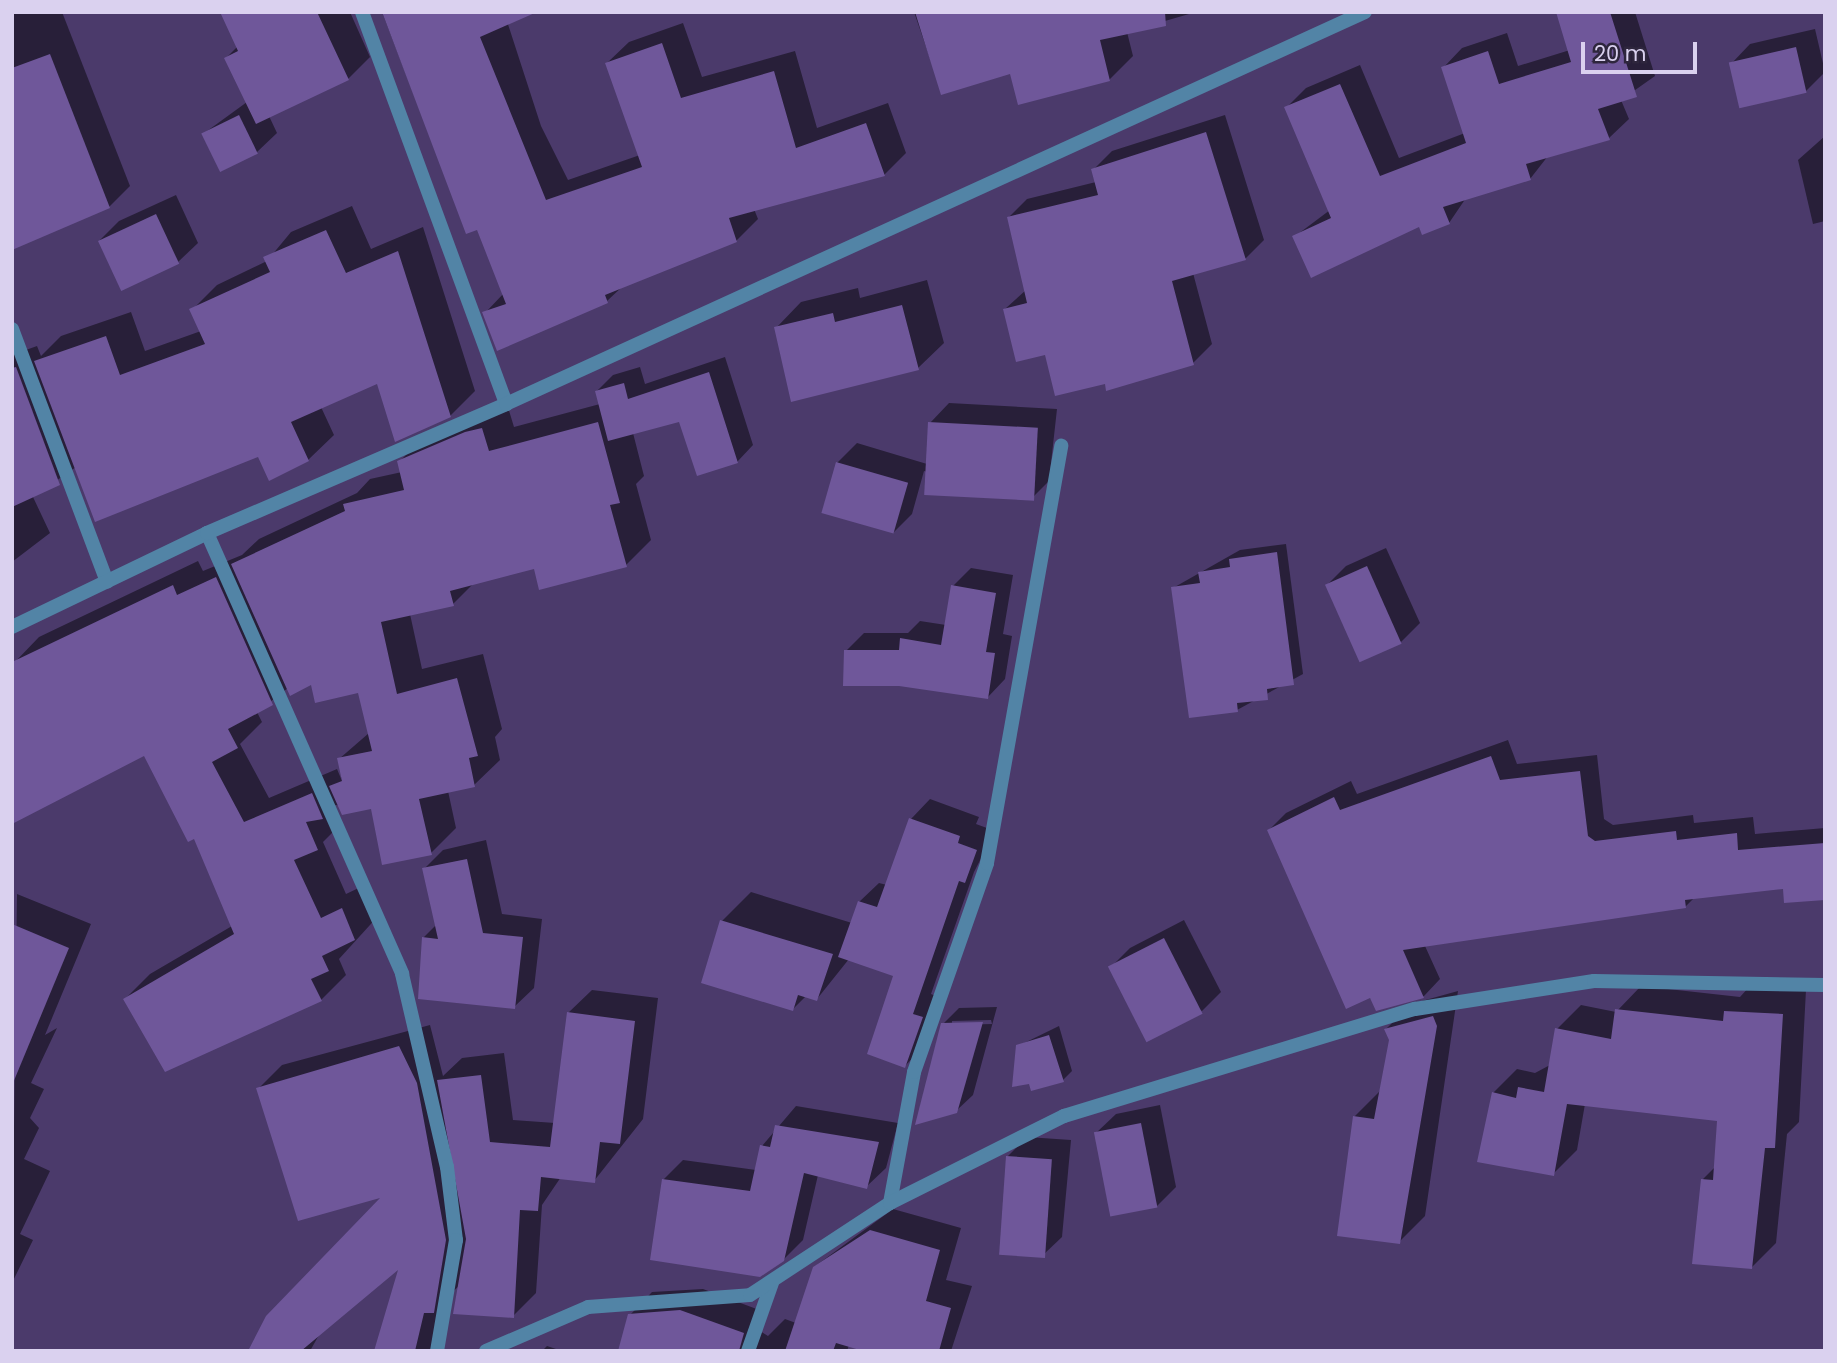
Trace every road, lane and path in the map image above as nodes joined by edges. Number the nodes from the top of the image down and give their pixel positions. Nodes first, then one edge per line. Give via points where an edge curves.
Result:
1 (362, 12) edge
2 (1364, 12) edge
3 (12, 329) edge
4 (506, 404) junction
5 (1061, 446) dead end
6 (207, 533) junction
7 (107, 582) junction
8 (12, 627) edge
9 (1825, 985) edge
10 (890, 1203) junction
11 (772, 1283) junction
12 (437, 1351) edge
13 (486, 1351) edge
14 (748, 1351) edge

1 - 4 street
2 - 4 street
3 - 7 street
4 - 6 street
5 - 10 street via 986,863 914,1072
6 - 7 street
6 - 12 street via 402,974 447,1167 456,1240
7 - 8 street
9 - 10 street via 1594,981 1415,1009 1064,1116
10 - 11 street
11 - 13 street via 720,1301 588,1307
11 - 14 street

